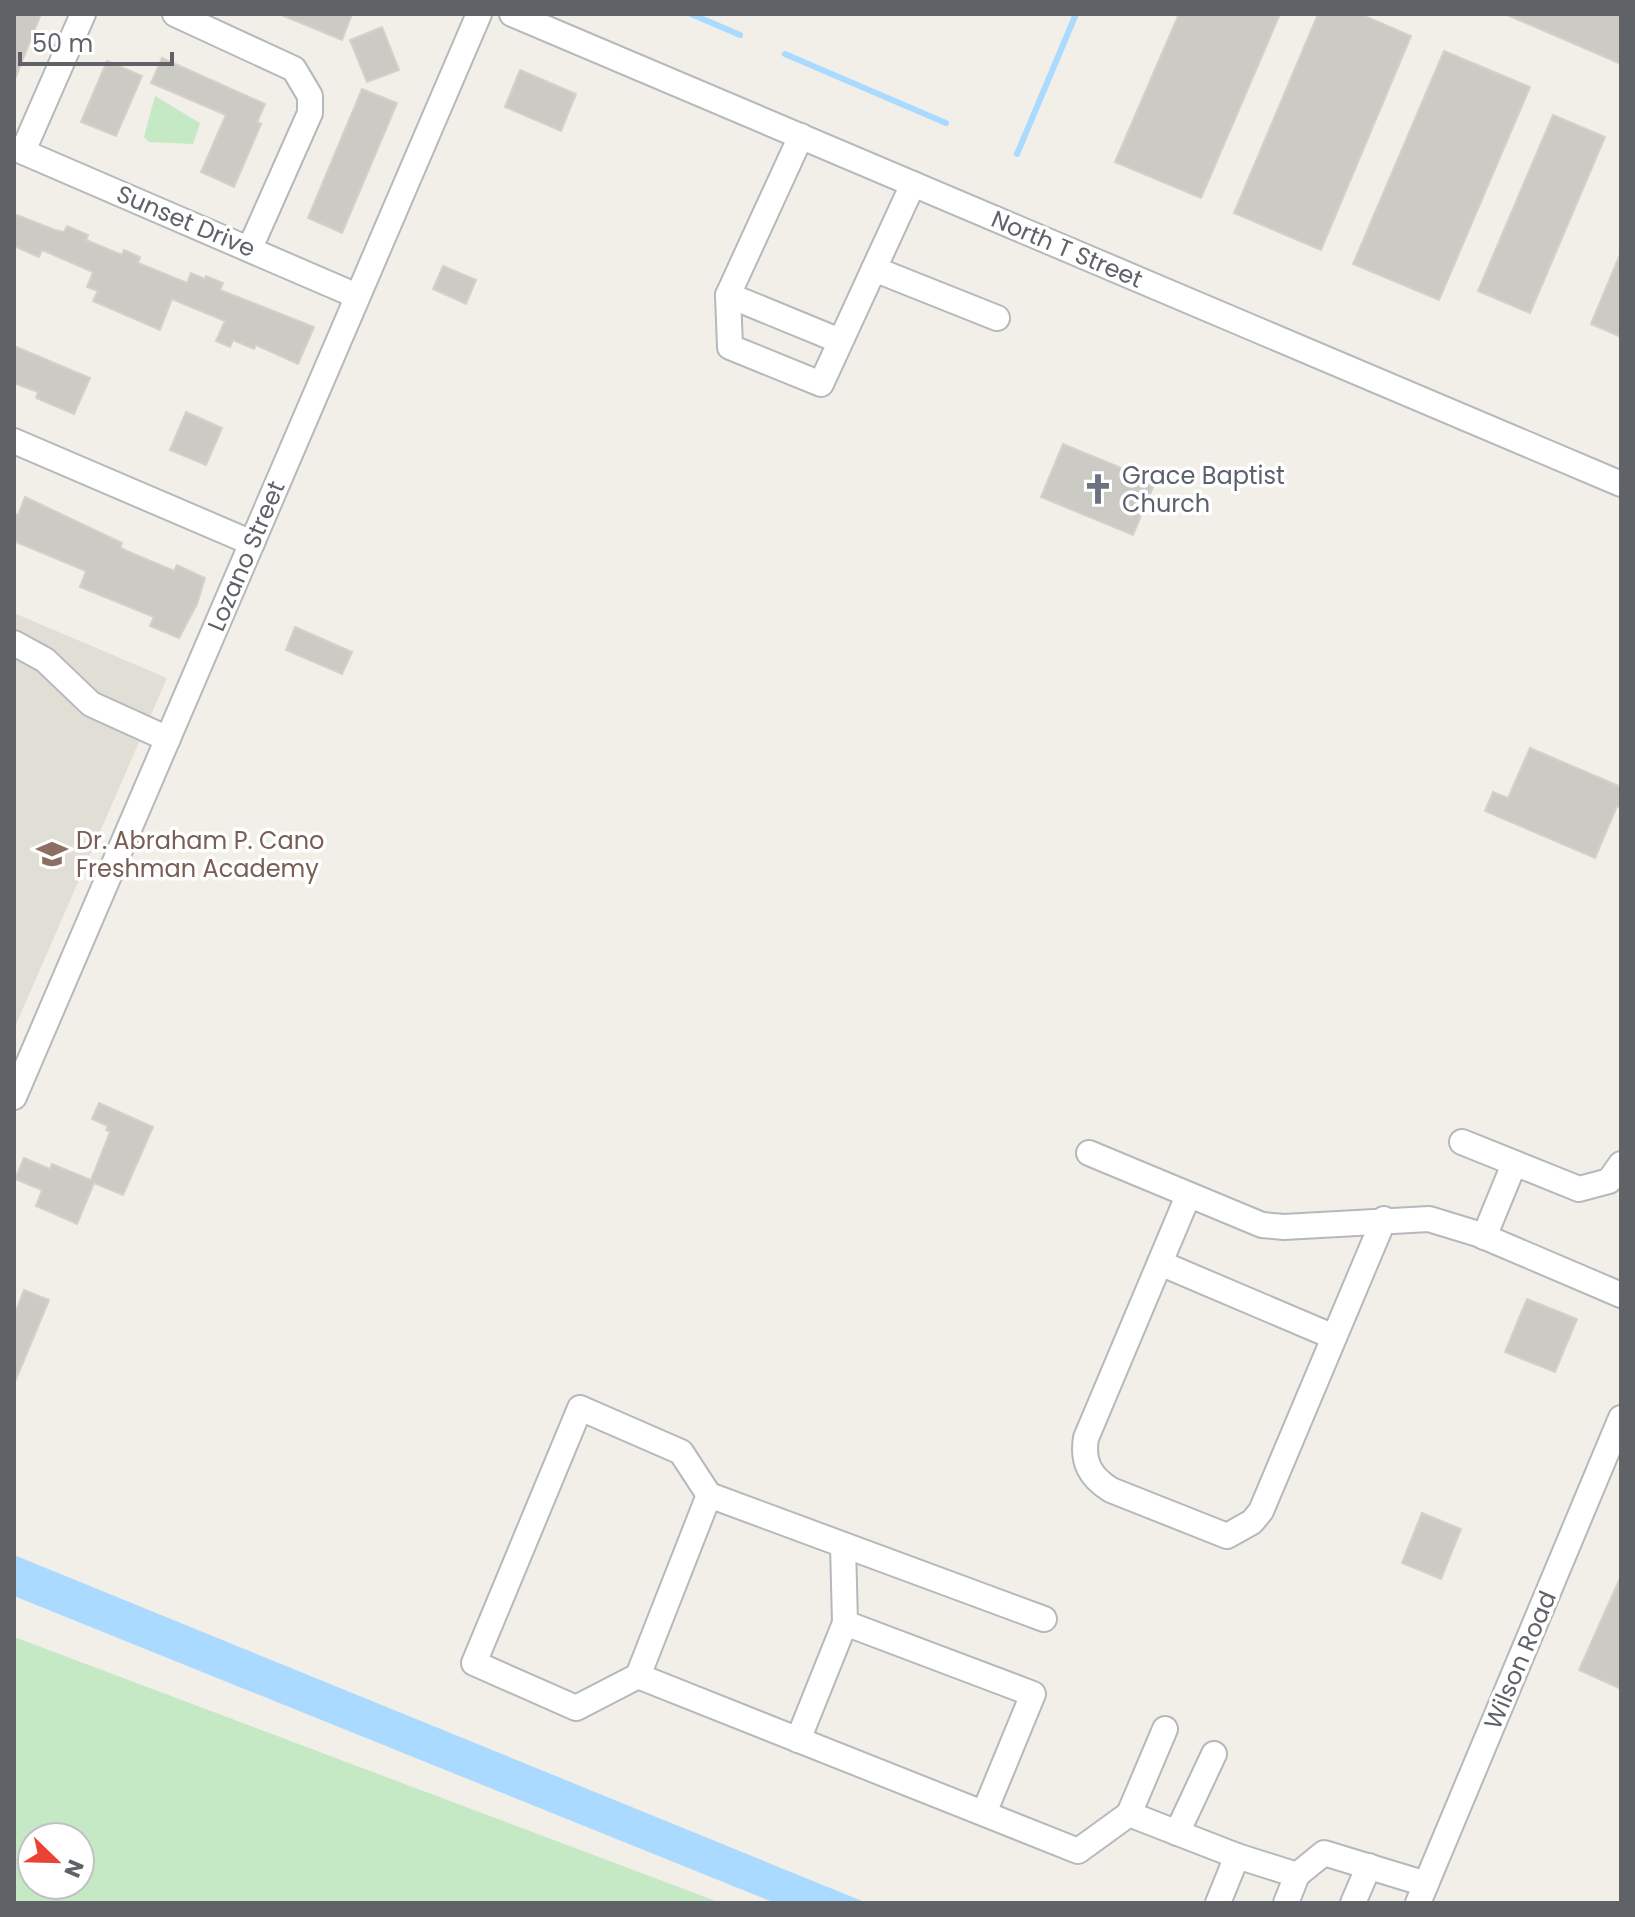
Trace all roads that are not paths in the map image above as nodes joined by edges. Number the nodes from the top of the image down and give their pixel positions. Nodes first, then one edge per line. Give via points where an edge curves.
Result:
1 (83, 14) edge
2 (175, 14) edge
3 (479, 14) edge
4 (512, 14) edge
5 (801, 136) junction
6 (19, 150) edge
7 (913, 184) junction
8 (250, 248) junction
9 (874, 269) junction
10 (728, 295) junction
11 (357, 296) junction
12 (997, 318) dead end
13 (840, 341) junction
14 (14, 441) edge
15 (1621, 484) edge
16 (252, 543) junction
17 (14, 643) edge
18 (168, 739) junction
19 (14, 1097) edge
20 (1462, 1142) dead end
21 (1089, 1153) dead end
22 (1514, 1164) junction
23 (1621, 1164) edge
24 (1188, 1196) junction
25 (1384, 1219) junction
26 (1484, 1237) junction
27 (1160, 1263) junction
28 (1621, 1295) edge
29 (1334, 1337) junction
30 (1621, 1418) edge
31 (709, 1495) junction
32 (843, 1545) junction
33 (1044, 1619) dead end
34 (845, 1623) junction
35 (638, 1676) junction
36 (1165, 1729) dead end
37 (798, 1740) junction
38 (1214, 1754) dead end
39 (984, 1813) junction
40 (1129, 1814) junction
41 (1177, 1833) junction
42 (1237, 1856) junction
43 (1369, 1866) junction
44 (1297, 1875) junction
45 (1422, 1893) edge
46 (1218, 1903) edge
47 (1286, 1903) edge
48 (1353, 1903) edge

1 - 6 street
2 - 8 street via 294,69 310,96 310,113
3 - 11 street, Lozano Street
4 - 5 street, North T Street
5 - 7 street, North T Street
5 - 10 street
6 - 8 street, Sunset Drive
7 - 9 street
7 - 15 street, North T Street
8 - 11 street, Sunset Drive
9 - 12 street
9 - 13 street
10 - 13 street
10 - 13 street via 730,347 821,384
11 - 16 street, Lozano Street
14 - 16 street
16 - 18 street, Lozano Street
17 - 18 street via 45,660 91,704
18 - 19 street, Lozano Street
20 - 22 street
21 - 24 street
22 - 23 street via 1579,1189 1609,1181
22 - 26 street
24 - 25 street via 1262,1225
24 - 27 street
25 - 26 street via 1429,1219
25 - 29 street
26 - 28 street
27 - 29 street
27 - 29 street via 1086,1438 1088,1468 1111,1490 1215,1533 1239,1531 1261,1511
30 - 45 street, Wilson Road
31 - 32 street
31 - 35 street
31 - 35 street via 681,1452 580,1408 474,1663 576,1708
32 - 33 street
32 - 34 street
34 - 37 street
34 - 39 street via 1033,1694
35 - 37 street
36 - 40 street
37 - 39 street
38 - 41 street
39 - 40 street via 1078,1851
40 - 41 street
41 - 42 street
42 - 44 street
42 - 46 street
43 - 44 street via 1324,1853
43 - 45 street
43 - 48 street
44 - 47 street

